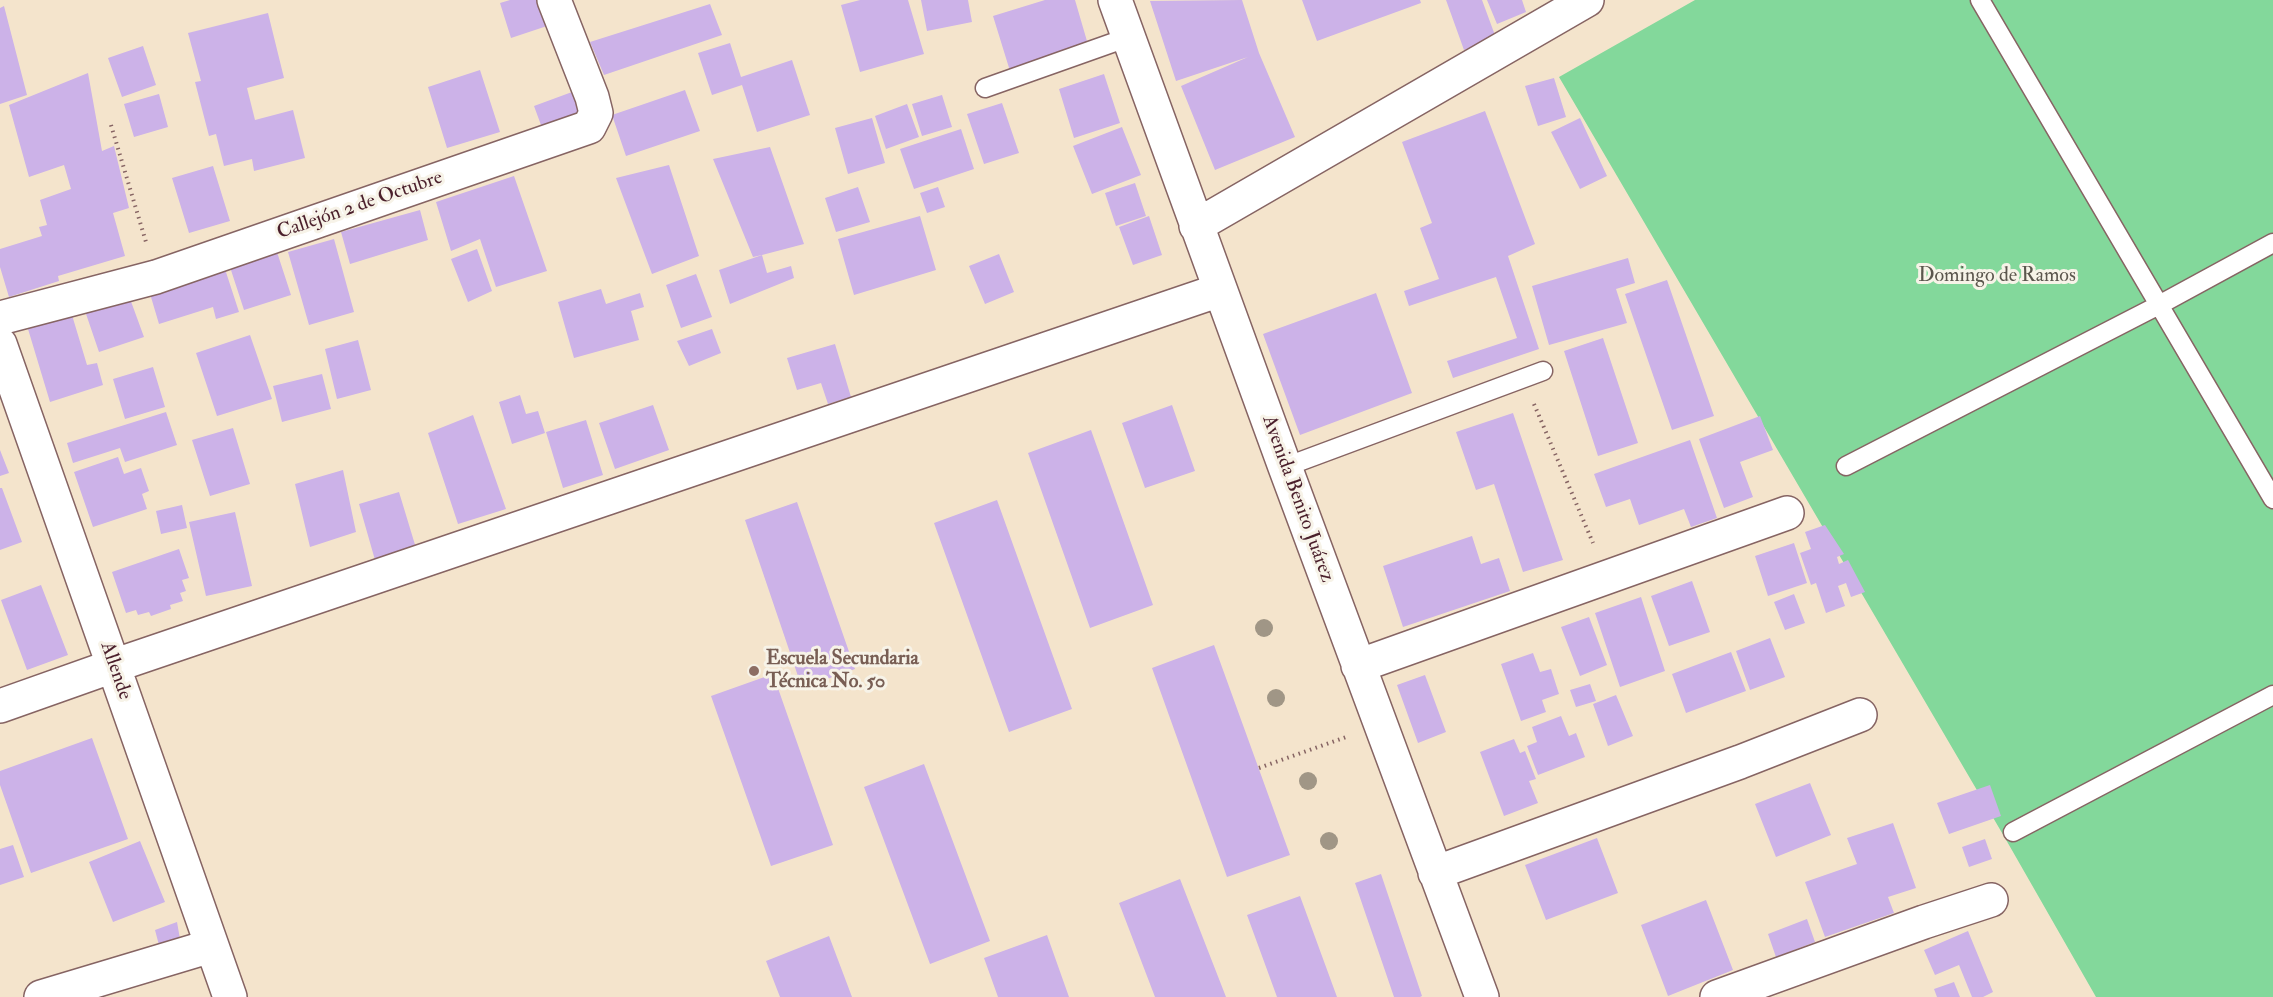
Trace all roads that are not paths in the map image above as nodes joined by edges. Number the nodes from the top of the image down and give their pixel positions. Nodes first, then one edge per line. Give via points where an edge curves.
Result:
1 (554, 0) edge
2 (1115, 0) edge
3 (1587, 0) edge
4 (1980, 0) edge
5 (1550, 10) edge
6 (1129, 37) junction
7 (985, 87) dead end
8 (1196, 226) junction
9 (2273, 243) edge
10 (1220, 290) junction
11 (2159, 305) junction
12 (0, 318) edge
13 (0, 344) edge
14 (1543, 371) dead end
15 (1846, 466) dead end
16 (1285, 467) junction
17 (2273, 500) edge
18 (1787, 513) dead end
19 (113, 666) junction
20 (1358, 666) junction
21 (2273, 695) edge
22 (0, 706) edge
23 (1860, 715) dead end
24 (2013, 832) dead end
25 (1435, 873) junction
26 (1991, 900) dead end
27 (212, 946) junction
28 (41, 997) edge
29 (230, 997) edge
30 (1482, 997) edge
31 (1717, 997) edge

1 - 12 street, Callejón 2 de Octubre via 592,97 596,113 589,127 156,278
2 - 6 street, Avenida Benito Juárez
3 - 5 street
4 - 11 lane
5 - 8 street
6 - 7 lane
6 - 8 street, Avenida Benito Juárez
8 - 10 street, Avenida Benito Juárez
9 - 11 lane
10 - 16 street, Avenida Benito Juárez
10 - 19 street
11 - 15 lane
11 - 17 lane
13 - 19 street, Allende
14 - 16 lane
16 - 20 street, Avenida Benito Juárez
18 - 20 street
19 - 22 street
19 - 27 street, Allende
20 - 25 street, Avenida Benito Juárez
21 - 24 lane
23 - 25 street
25 - 30 street, Avenida Benito Juárez
26 - 31 street
27 - 28 street
27 - 29 street, Allende

